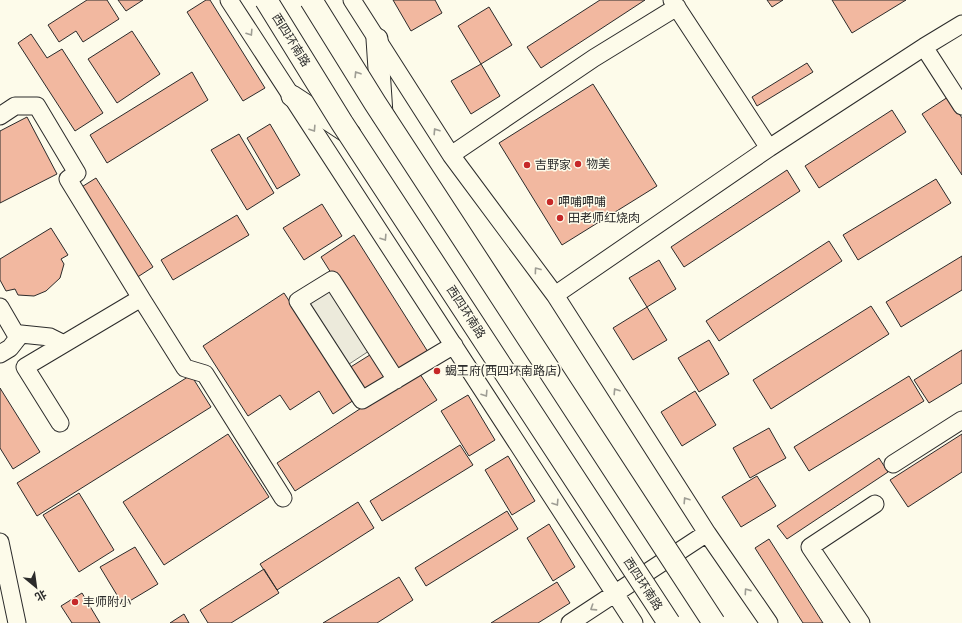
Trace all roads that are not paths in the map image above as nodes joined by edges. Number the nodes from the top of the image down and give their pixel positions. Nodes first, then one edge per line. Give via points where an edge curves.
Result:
1 (229, 0) edge
2 (266, 0) edge
3 (311, 0) edge
4 (352, 0) edge
5 (674, 4) edge
6 (962, 24) edge
7 (377, 39) junction
8 (924, 47) junction
9 (292, 96) junction
10 (962, 106) edge
11 (0, 116) edge
12 (769, 148) junction
13 (451, 155) junction
14 (555, 295) junction
15 (141, 298) junction
16 (0, 307) edge
17 (18, 338) junction
18 (64, 344) junction
19 (454, 345) junction
20 (0, 354) edge
21 (396, 380) junction
22 (962, 420) edge
23 (60, 423) dead end
24 (893, 464) dead end
25 (283, 498) dead end
26 (875, 504) dead end
27 (707, 533) junction
28 (0, 542) edge
29 (672, 557) junction
30 (640, 578) junction
31 (615, 594) junction
32 (17, 623) edge
33 (570, 623) edge
34 (634, 623) edge
35 (669, 623) edge
36 (714, 623) edge
37 (769, 623) edge
38 (861, 623) edge

1 -> 9 street, 西四环南路
2 - 35 highway, 西四环南路, bridge via 347,129
36 -> 3 highway, bridge via 375,103
4 - 7 street
5 - 12 street
5 - 13 street
6 - 8 street
13 -> 7 street
7 - 29 main road via 382,114
8 - 10 street
8 - 12 street
9 -> 19 street, 西四环南路
9 - 30 main road, 西四环南路 via 350,134
11 - 15 street via 15,106 37,106 77,172 68,179
12 - 14 street
14 -> 13 street
27 -> 14 street
15 - 18 street
15 - 25 street via 185,368 205,374
16 - 17 street
17 - 18 street via 21,334 50,337
17 - 20 street via 10,348
18 - 23 street via 25,368
19 - 21 street
19 -> 31 street, 西四环南路
21 - 21 street via 362,400 298,301 332,280
22 - 24 street
26 - 38 street via 810,547
27 - 29 street
37 -> 27 street
28 - 32 street
29 - 30 street
29 - 36 main road
30 - 31 street
30 - 35 main road, 西四环南路
31 -> 33 street
31 - 34 street, 西四环南路

